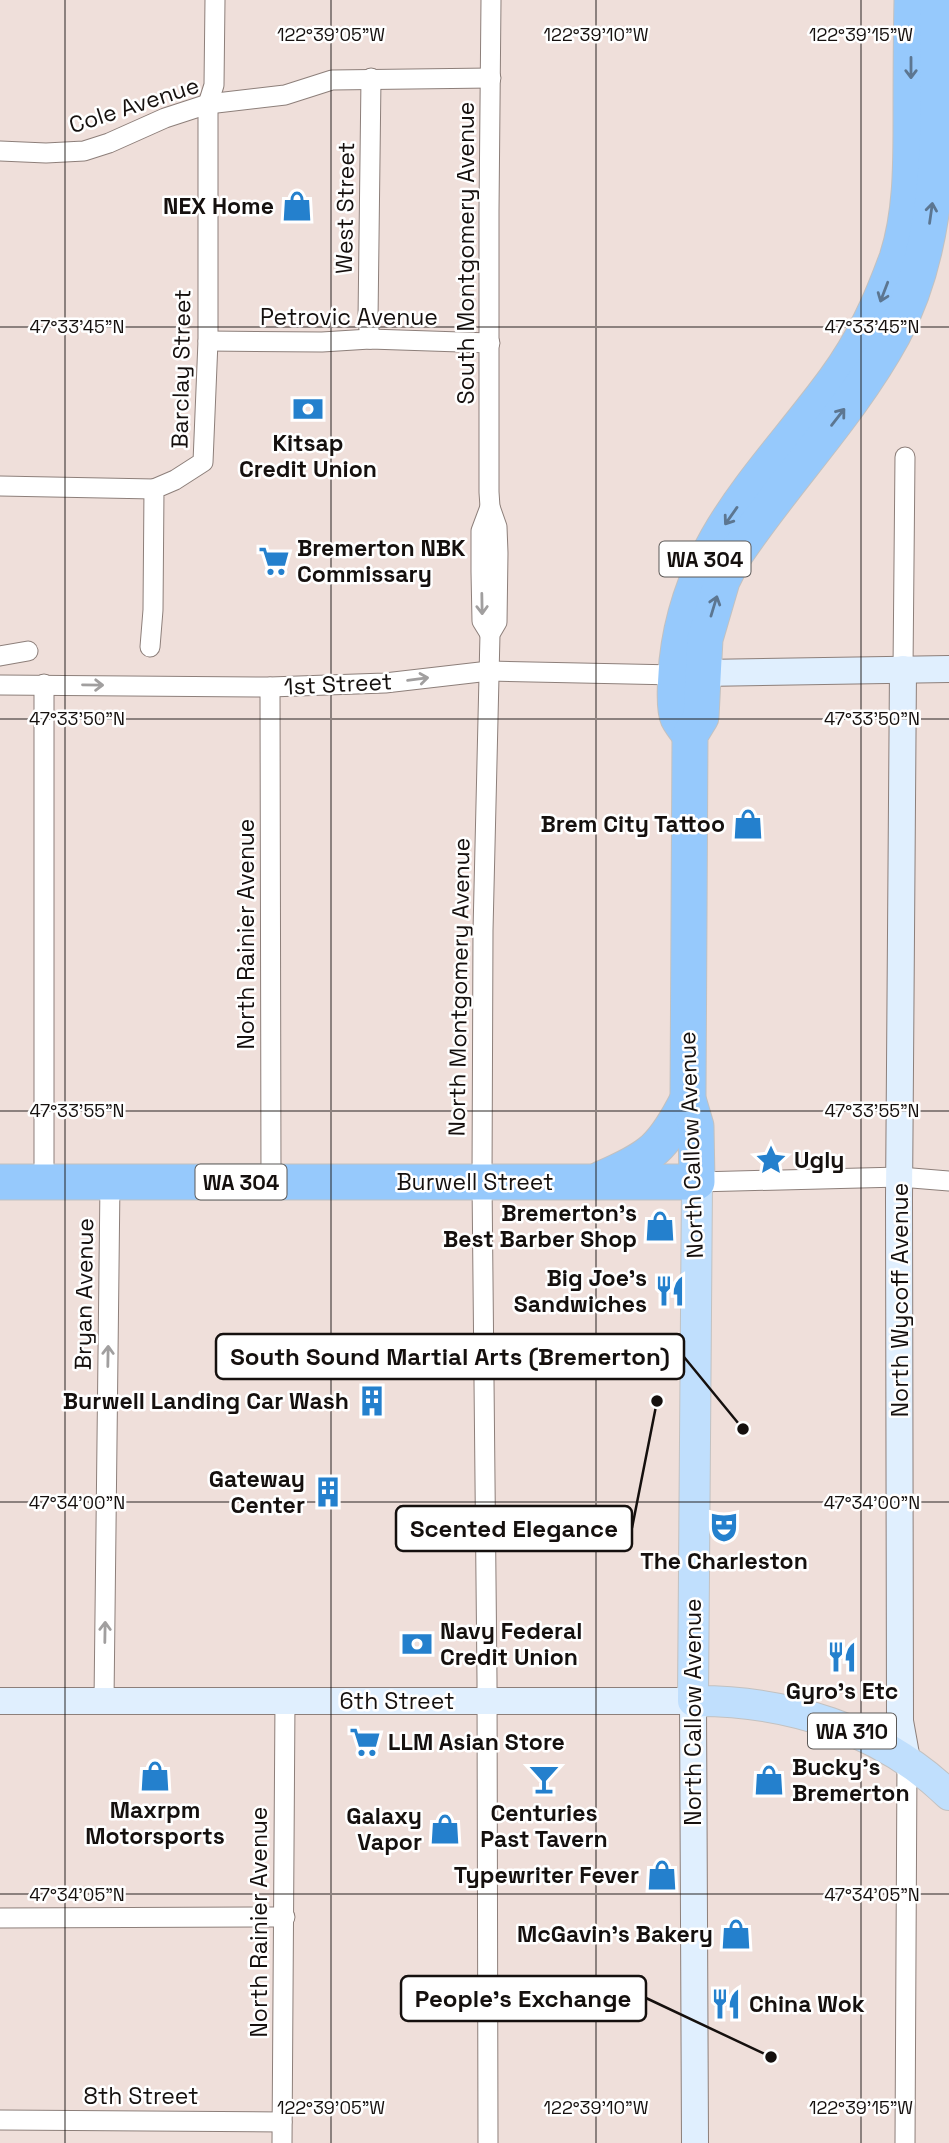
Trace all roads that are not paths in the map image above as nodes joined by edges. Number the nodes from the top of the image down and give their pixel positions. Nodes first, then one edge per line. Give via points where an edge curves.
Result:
1 (215, 0) edge
2 (491, 0) edge
3 (912, 0) edge
4 (938, 0) edge
5 (371, 78) junction
6 (491, 78) junction
7 (208, 104) junction
8 (0, 151) edge
9 (370, 339) junction
10 (208, 341) junction
11 (490, 343) junction
12 (905, 457) dead end
13 (0, 486) edge
14 (154, 489) junction
15 (150, 647) dead end
16 (28, 651) dead end
17 (0, 656) edge
18 (949, 668) edge
19 (903, 669) junction
20 (489, 671) junction
21 (689, 674) junction
22 (44, 684) junction
23 (0, 685) edge
24 (270, 687) junction
25 (688, 1099) junction
26 (900, 1177) junction
27 (44, 1181) junction
28 (271, 1181) junction
29 (482, 1181) junction
30 (949, 1181) edge
31 (0, 1182) edge
32 (110, 1182) junction
33 (593, 1182) junction
34 (697, 1182) junction
35 (0, 1701) edge
36 (104, 1701) junction
37 (285, 1701) junction
38 (487, 1701) junction
39 (693, 1701) junction
40 (907, 1760) junction
41 (949, 1795) edge
42 (285, 1917) junction
43 (0, 1918) edge
44 (0, 2120) edge
45 (282, 2122) junction
46 (282, 2143) edge
47 (488, 2143) edge
48 (695, 2143) edge
49 (905, 2143) edge

1 - 7 street, Barclay Street via 214,85
2 - 6 street, South Montgomery Avenue
3 -> 21 highway, WA 304 via 911,175 898,254 858,346 713,544 680,634
21 -> 4 highway, WA 304 via 735,555 880,359 922,261 936,177
5 - 6 street, Cole Avenue
5 - 7 street, Cole Avenue via 332,80 285,95
5 - 9 street, West Street
6 - 11 street, South Montgomery Avenue
7 - 8 street, Cole Avenue via 84,151
7 - 10 street, Barclay Street
9 - 10 street, Petrovic Avenue
9 - 11 street, Petrovic Avenue
10 - 14 street, Barclay Street via 203,462
11 - 20 street, South Montgomery Avenue via 490,507 498,553 497,622 490,634
12 - 19 street, North Wycoff Avenue
13 - 14 street
14 - 15 street
16 - 17 street
18 - 19 street, 1st Street
19 - 21 street, 1st Street
19 - 26 street, North Wycoff Avenue
20 - 21 street, 1st Street
24 -> 20 street, 1st Street via 385,683
20 - 29 street, North Montgomery Avenue
21 - 25 highway, North Callow Avenue / WA 304 via 677,717 690,736
22 - 23 street, 1st Street
22 -> 24 street, 1st Street
22 - 27 street
24 - 28 street, North Rainier Avenue
25 - 33 highway, WA 304 via 673,1129 653,1152
25 - 34 highway, North Callow Avenue / WA 304 via 696,1126
26 - 30 street, Burwell Street
26 - 34 street, Burwell Street
26 - 40 street, North Wycoff Avenue via 900,1721
27 - 31 highway, Burwell Street / WA 304
27 - 32 highway, Burwell Street / WA 304
28 - 29 highway, Burwell Street / WA 304
28 - 32 highway, Burwell Street / WA 304
29 - 33 highway, Burwell Street / WA 304
29 - 38 street, North Montgomery Avenue
36 -> 32 street, Bryan Avenue
33 - 34 highway, Burwell Street / WA 304
34 - 39 main road, North Callow Avenue
35 - 36 street, 6th Street
36 - 37 street, 6th Street
37 - 38 street, 6th Street
37 - 42 street, North Rainier Avenue
38 - 39 street, 6th Street
38 - 47 street, North Montgomery Avenue
39 - 40 main road, 6th Street / WA 310 via 793,1710 855,1732
39 - 48 street, North Callow Avenue
40 - 41 main road, WA 310
40 - 49 street, North Wycoff Avenue
42 - 43 street
42 - 45 street, North Rainier Avenue
44 - 45 street, 8th Street
45 - 46 street, North Rainier Avenue

